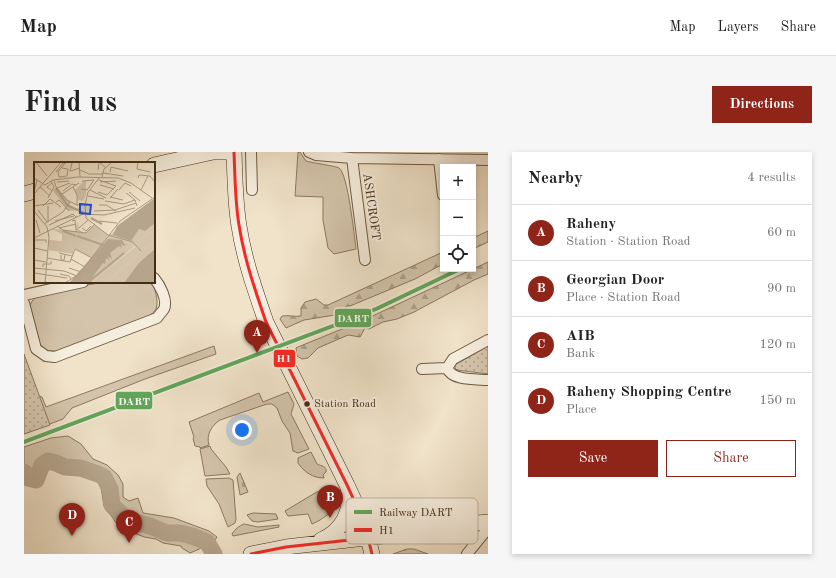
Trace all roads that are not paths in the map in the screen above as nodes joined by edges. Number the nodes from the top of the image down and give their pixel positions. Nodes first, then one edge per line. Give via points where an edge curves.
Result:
1 (234, 152) edge
2 (251, 152) edge
3 (309, 152) edge
4 (393, 155) edge
5 (352, 158) junction
6 (439, 159) junction
7 (488, 160) edge
8 (155, 165) edge
9 (440, 168) edge
10 (252, 190) dead end
11 (34, 192) edge
12 (24, 194) edge
13 (365, 260) dead end
14 (155, 279) edge
15 (78, 283) edge
16 (24, 295) edge
17 (24, 303) edge
18 (488, 340) edge
19 (447, 368) junction
20 (422, 369) dead end
21 (488, 380) edge
22 (347, 485) junction
23 (349, 498) edge
24 (353, 498) edge
25 (346, 516) edge
26 (488, 522) edge
27 (478, 523) edge
28 (346, 540) edge
29 (478, 541) edge
30 (306, 544) junction
31 (370, 544) edge
32 (476, 544) edge
33 (251, 554) edge
34 (372, 554) edge
35 (467, 554) edge

1 - 8 main road via 213,152
1 - 22 main road via 237,211 247,268 266,322
2 - 10 street
3 - 5 street, ASHCROFT via 316,155
4 - 5 street, ASHCROFT
4 - 6 street, ASHCROFT
5 - 13 street, ASHCROFT
6 - 7 street, ASHCROFT
6 - 9 street
11 - 12 main road
14 - 17 street via 164,298 164,309 157,318 56,357 46,356 36,349
15 - 16 street
18 - 19 street via 453,359
19 - 20 street
19 - 21 street via 456,376
22 - 23 main road
22 - 24 main road
25 - 30 main road via 331,535
26 - 27 main road
26 - 29 street via 486,532
28 - 30 main road
30 - 33 main road
31 - 34 main road
32 - 35 street

